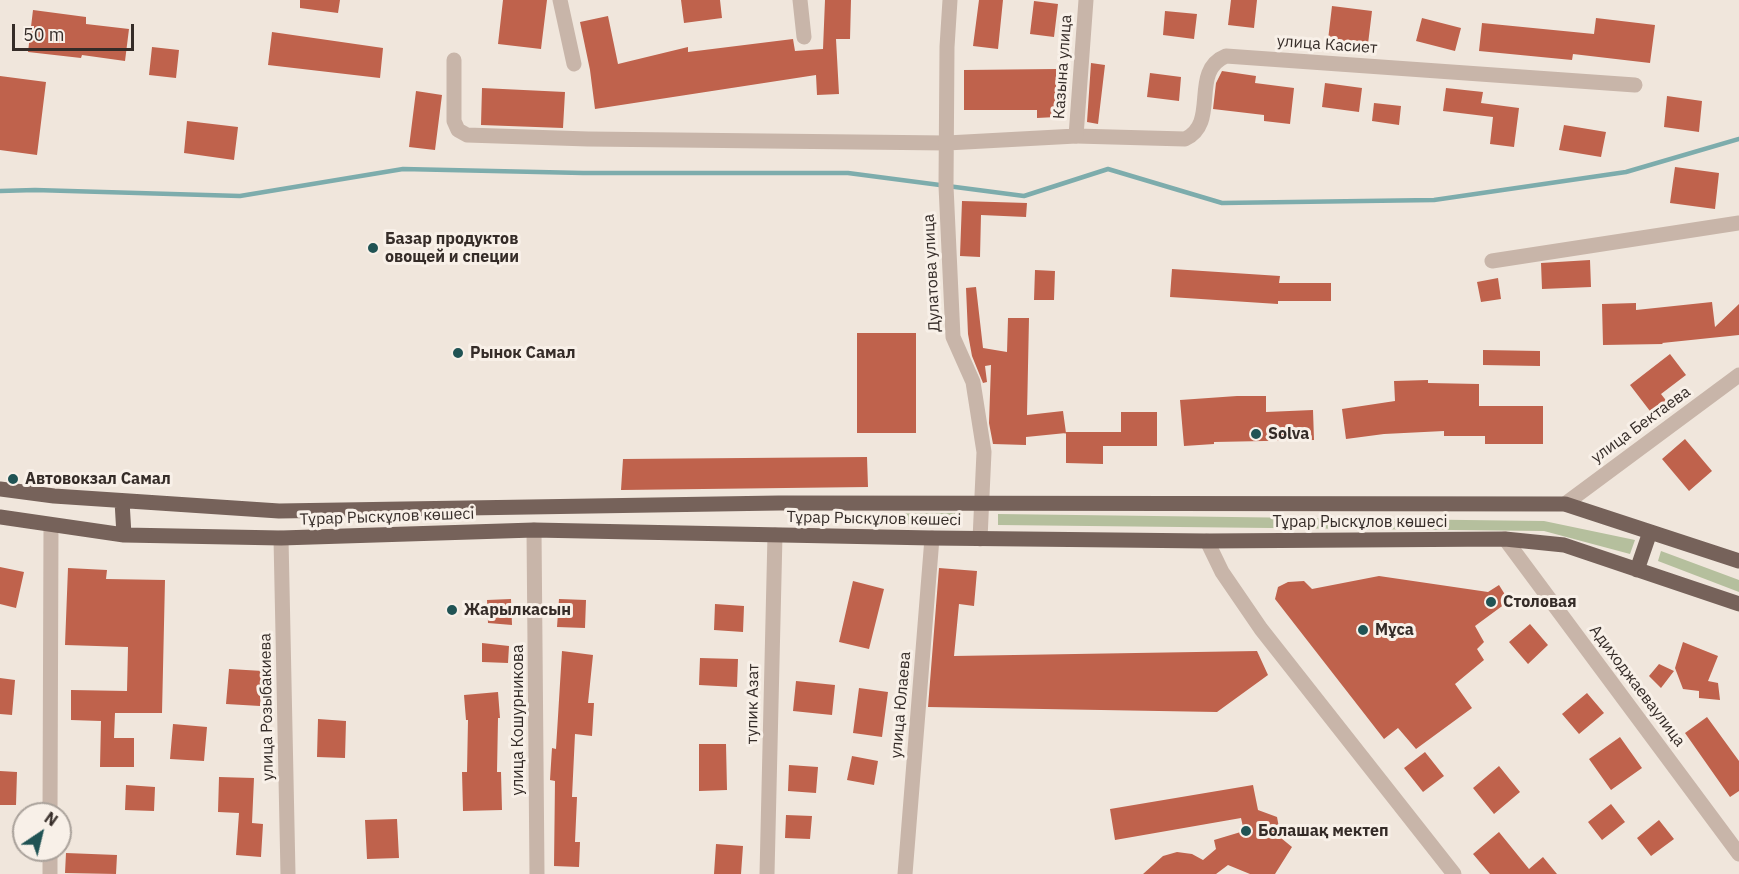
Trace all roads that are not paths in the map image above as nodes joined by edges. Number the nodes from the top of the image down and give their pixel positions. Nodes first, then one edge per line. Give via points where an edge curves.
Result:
1 (560, 0) edge
2 (800, 0) edge
3 (950, 0) edge
4 (1086, 0) edge
5 (804, 37) dead end
6 (454, 60) dead end
7 (574, 64) dead end
8 (1635, 85) dead end
9 (1076, 136) junction
10 (947, 143) junction
11 (1739, 223) edge
12 (1492, 261) dead end
13 (1739, 375) edge
14 (0, 489) edge
15 (122, 501) junction
16 (982, 503) junction
17 (1564, 504) junction
18 (0, 517) edge
19 (51, 525) junction
20 (534, 530) junction
21 (1650, 532) junction
22 (124, 535) junction
23 (775, 535) junction
24 (281, 538) junction
25 (932, 538) junction
26 (980, 538) junction
27 (1505, 539) junction
28 (1207, 541) junction
29 (1739, 561) edge
30 (1637, 570) junction
31 (1739, 604) edge
32 (50, 802) edge
33 (1739, 854) edge
34 (288, 874) edge
35 (537, 874) edge
36 (767, 874) edge
37 (905, 874) edge
38 (1454, 874) edge

1 - 7 street
2 - 5 street
3 - 10 street, Дулатова улица
4 - 9 street, Казына улица
6 - 10 street via 454,121 458,130 467,135
8 - 9 street, улица Касиет via 1226,56 1215,60 1209,68 1196,134 1185,139
9 - 10 street
10 - 16 street, Дулатова улица via 953,337 973,382 984,452
11 - 12 street
13 - 17 street, улица Бектаева
14 - 15 main road, Тұрар Рыскұлов көшесі
15 - 16 main road, Тұрар Рыскұлов көшесі via 279,511
15 - 22 main road
16 - 17 main road, Тұрар Рыскұлов көшесі
16 - 26 street, Дулатова улица
17 - 21 main road, Тұрар Рыскұлов көшесі
18 - 19 main road, Тұрар Рыскұлов көшесі
19 - 22 main road, Тұрар Рыскұлов көшесі
19 - 32 street
20 - 23 main road, Тұрар Рыскұлов көшесі
20 - 24 main road, Тұрар Рыскұлов көшесі
20 - 35 street, улица Кошурникова
21 - 29 main road, Тұрар Рыскұлов көшесі
21 - 30 main road
22 - 24 main road, Тұрар Рыскұлов көшесі
23 - 25 main road, Тұрар Рыскұлов көшесі
23 - 36 street, тупик Азат
24 - 34 street, улица Розыбакиева
25 - 26 main road, Тұрар Рыскұлов көшесі
25 - 37 street, улица Юлаева
26 - 28 main road, Тұрар Рыскұлов көшесі
27 - 28 main road, Тұрар Рыскұлов көшесі
27 - 30 main road, Тұрар Рыскұлов көшесі via 1564,545
27 - 33 street, Адиходжаеваулица
28 - 38 street via 1222,572 1261,629
30 - 31 main road, Тұрар Рыскұлов көшесі

